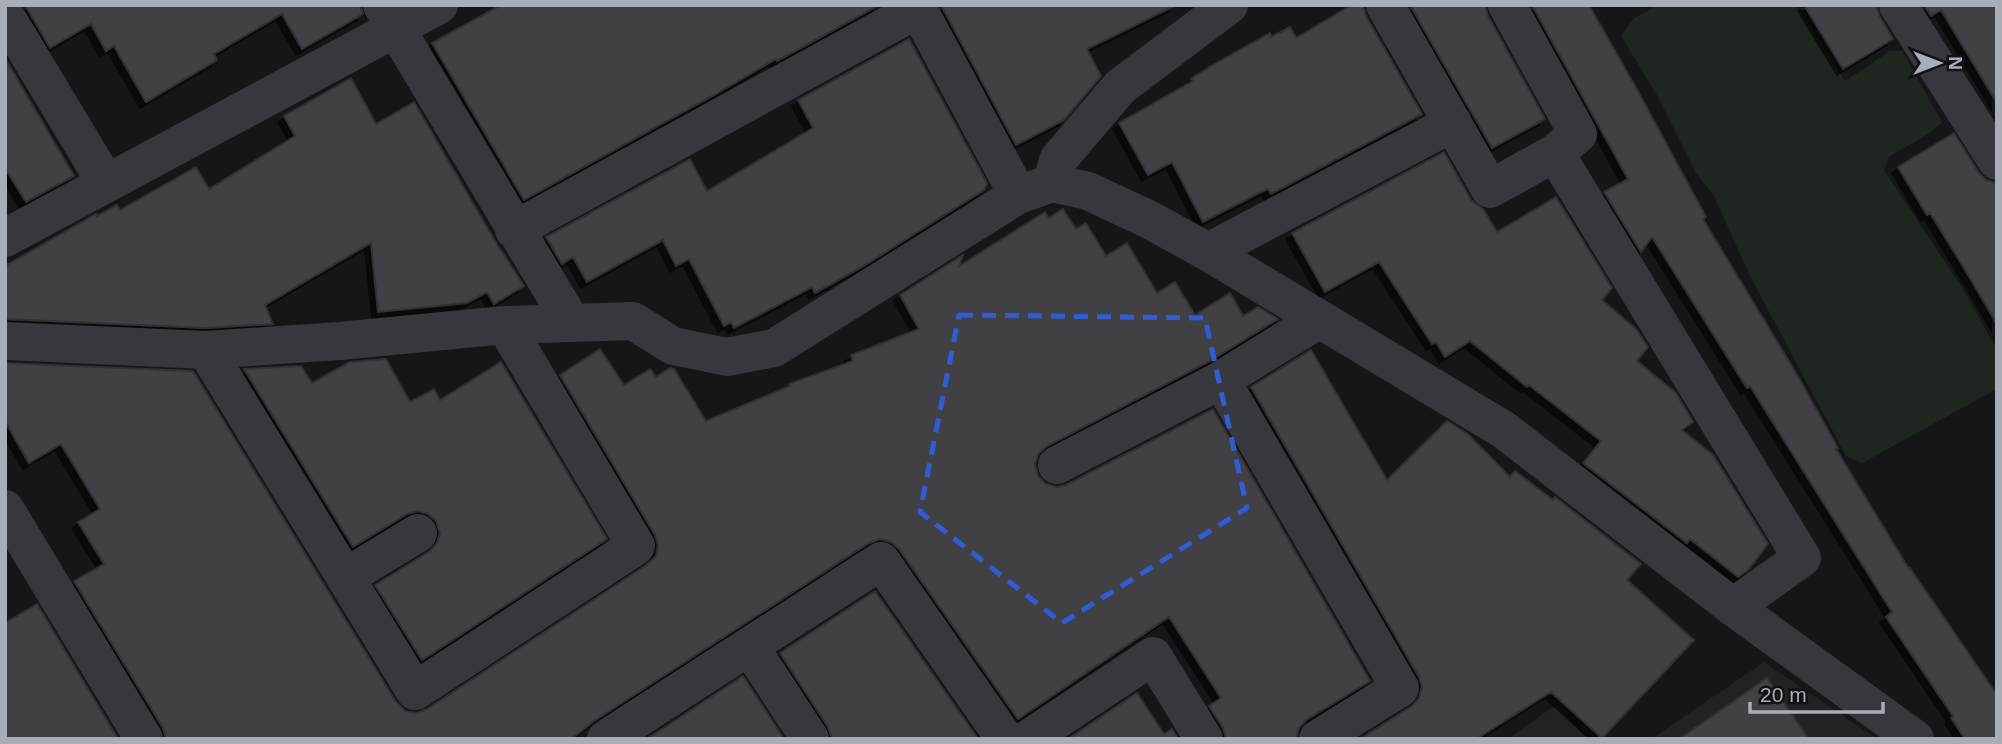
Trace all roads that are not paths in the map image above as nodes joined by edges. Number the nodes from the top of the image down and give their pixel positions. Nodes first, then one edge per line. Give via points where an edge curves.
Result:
1 (439, 5) edge
2 (1229, 5) edge
3 (1385, 5) edge
4 (1507, 5) edge
5 (1898, 5) edge
6 (917, 7) edge
7 (5, 15) edge
8 (389, 17) edge
9 (1453, 123) junction
10 (1555, 153) junction
11 (1997, 161) edge
12 (106, 183) junction
13 (1035, 189) junction
14 (514, 230) junction
15 (5, 238) edge
16 (1208, 252) junction
17 (1318, 320) junction
18 (571, 322) junction
19 (505, 325) junction
20 (5, 341) edge
21 (206, 350) junction
22 (1221, 380) junction
23 (1058, 465) dead end
24 (5, 509) edge
25 (418, 533) dead end
26 (345, 577) junction
27 (1733, 607) junction
28 (750, 647) junction
29 (613, 737) edge
30 (144, 739) edge
31 (810, 739) edge
32 (1005, 739) edge
33 (1028, 739) edge
34 (1204, 739) edge
35 (1318, 739) edge
36 (1915, 739) edge

1 - 8 street
2 - 13 street via 1120,87
3 - 9 street
4 - 10 street via 1578,134
5 - 11 street
6 - 13 street
6 - 14 street
7 - 12 street
8 - 12 street
8 - 14 street
9 - 10 street via 1490,188
9 - 16 street
10 - 27 street via 1802,558
12 - 15 street
13 - 16 street via 1088,191
13 - 18 street via 774,348 727,357 673,346 633,321
14 - 18 street
16 - 17 street
17 - 22 street
17 - 27 street via 1504,430
18 - 19 street
19 - 21 street
19 - 26 street via 636,547 415,691
20 - 21 street
21 - 26 street
22 - 23 street
22 - 35 street via 1400,688
24 - 30 street
25 - 26 street
27 - 36 street
28 - 29 street
28 - 31 street
28 - 32 street via 881,561
33 - 34 street via 1153,656

